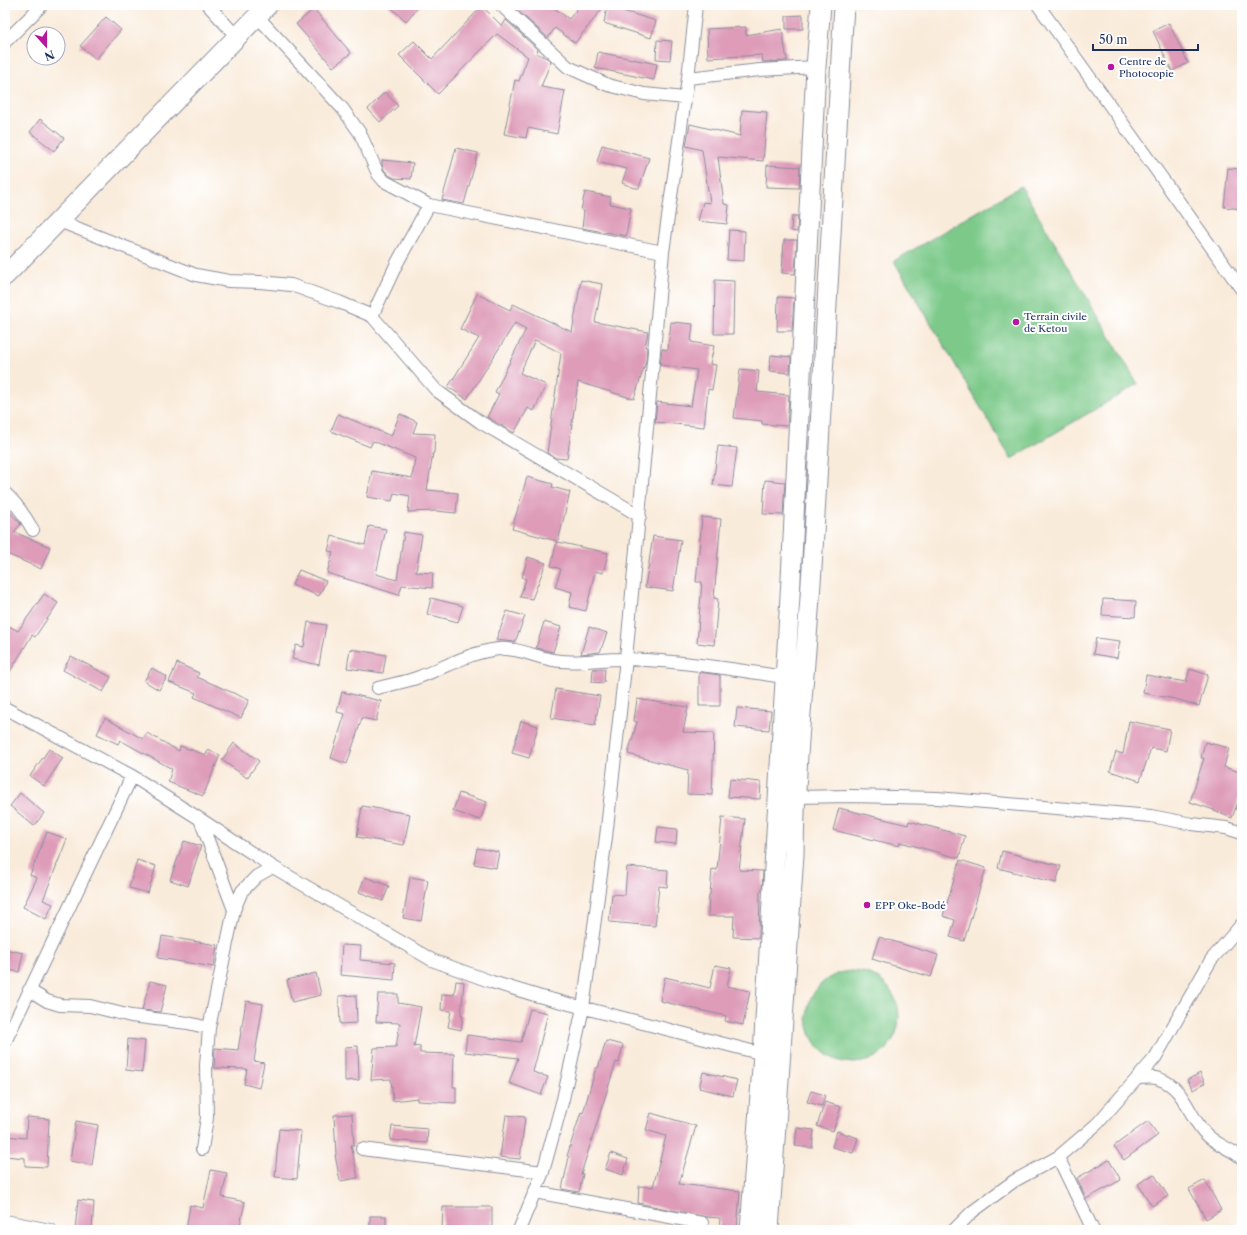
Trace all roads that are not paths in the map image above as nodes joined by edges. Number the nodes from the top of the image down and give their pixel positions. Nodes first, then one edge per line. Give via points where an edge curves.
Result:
1 (42, 5) edge
2 (208, 5) edge
3 (501, 5) edge
4 (696, 5) edge
5 (821, 5) edge
6 (844, 5) edge
7 (1038, 5) edge
8 (263, 11) edge
9 (237, 37) junction
10 (5, 42) edge
11 (816, 67) junction
12 (688, 78) junction
13 (685, 98) junction
14 (429, 205) junction
15 (59, 221) junction
16 (663, 252) junction
17 (5, 276) edge
18 (1242, 290) edge
19 (372, 316) junction
20 (5, 493) edge
21 (640, 516) junction
22 (33, 530) dead end
23 (626, 659) junction
24 (784, 676) junction
25 (378, 688) dead end
26 (5, 708) edge
27 (132, 776) junction
28 (795, 797) junction
29 (200, 819) junction
30 (1242, 833) edge
31 (273, 867) junction
32 (234, 910) junction
33 (1242, 924) edge
34 (29, 990) junction
35 (583, 1008) junction
36 (209, 1028) junction
37 (5, 1042) edge
38 (763, 1054) junction
39 (1155, 1058) junction
40 (1138, 1078) junction
41 (1158, 1078) junction
42 (202, 1149) dead end
43 (362, 1149) dead end
44 (1058, 1157) junction
45 (1242, 1158) edge
46 (543, 1172) junction
47 (535, 1192) junction
48 (5, 1221) edge
49 (702, 1224) dead end
50 (50, 1230) edge
51 (519, 1230) edge
52 (750, 1230) edge
53 (769, 1230) edge
54 (954, 1230) edge
55 (1093, 1230) edge

1 - 10 street
2 - 9 street
3 - 13 street via 568,67 608,85 644,94
4 - 12 street
5 - 11 main road
6 - 28 main road via 812,571
7 - 18 street
8 - 9 main road
8 - 14 street via 360,133 380,178
9 - 15 main road
11 - 12 street
11 - 24 main road
12 - 13 street
13 - 16 street
14 - 16 street
14 - 19 street
15 - 17 main road
15 - 19 street via 196,275 229,281 291,285
16 - 21 street
19 - 21 street via 436,390 480,422
20 - 22 street via 14,501
21 - 23 street
23 - 24 street via 677,662
23 - 25 street via 548,660 514,650 500,649 475,654 418,677
23 - 35 street via 606,838
24 - 38 main road
26 - 27 street
27 - 29 street
27 - 34 street
28 - 30 street via 937,798 1150,816 1226,828
28 - 53 main road via 794,854
29 - 31 street
29 - 32 street
31 - 32 street via 257,876 242,891
31 - 35 street via 432,960 492,982
32 - 36 street
33 - 39 street via 1211,960
34 - 36 street via 47,1001 60,1005 90,1006 131,1016
34 - 37 street
35 - 38 street
35 - 46 street via 563,1099
36 - 42 street via 206,1065 207,1118
38 - 52 main road
39 - 40 street
39 - 41 street
40 - 41 street
40 - 44 street via 1097,1124
41 - 45 street via 1176,1089 1183,1097 1193,1117 1214,1142 1234,1151
43 - 46 street
44 - 54 street via 1014,1181 972,1212
44 - 55 street
46 - 47 street
47 - 49 street
47 - 51 street
48 - 50 street

